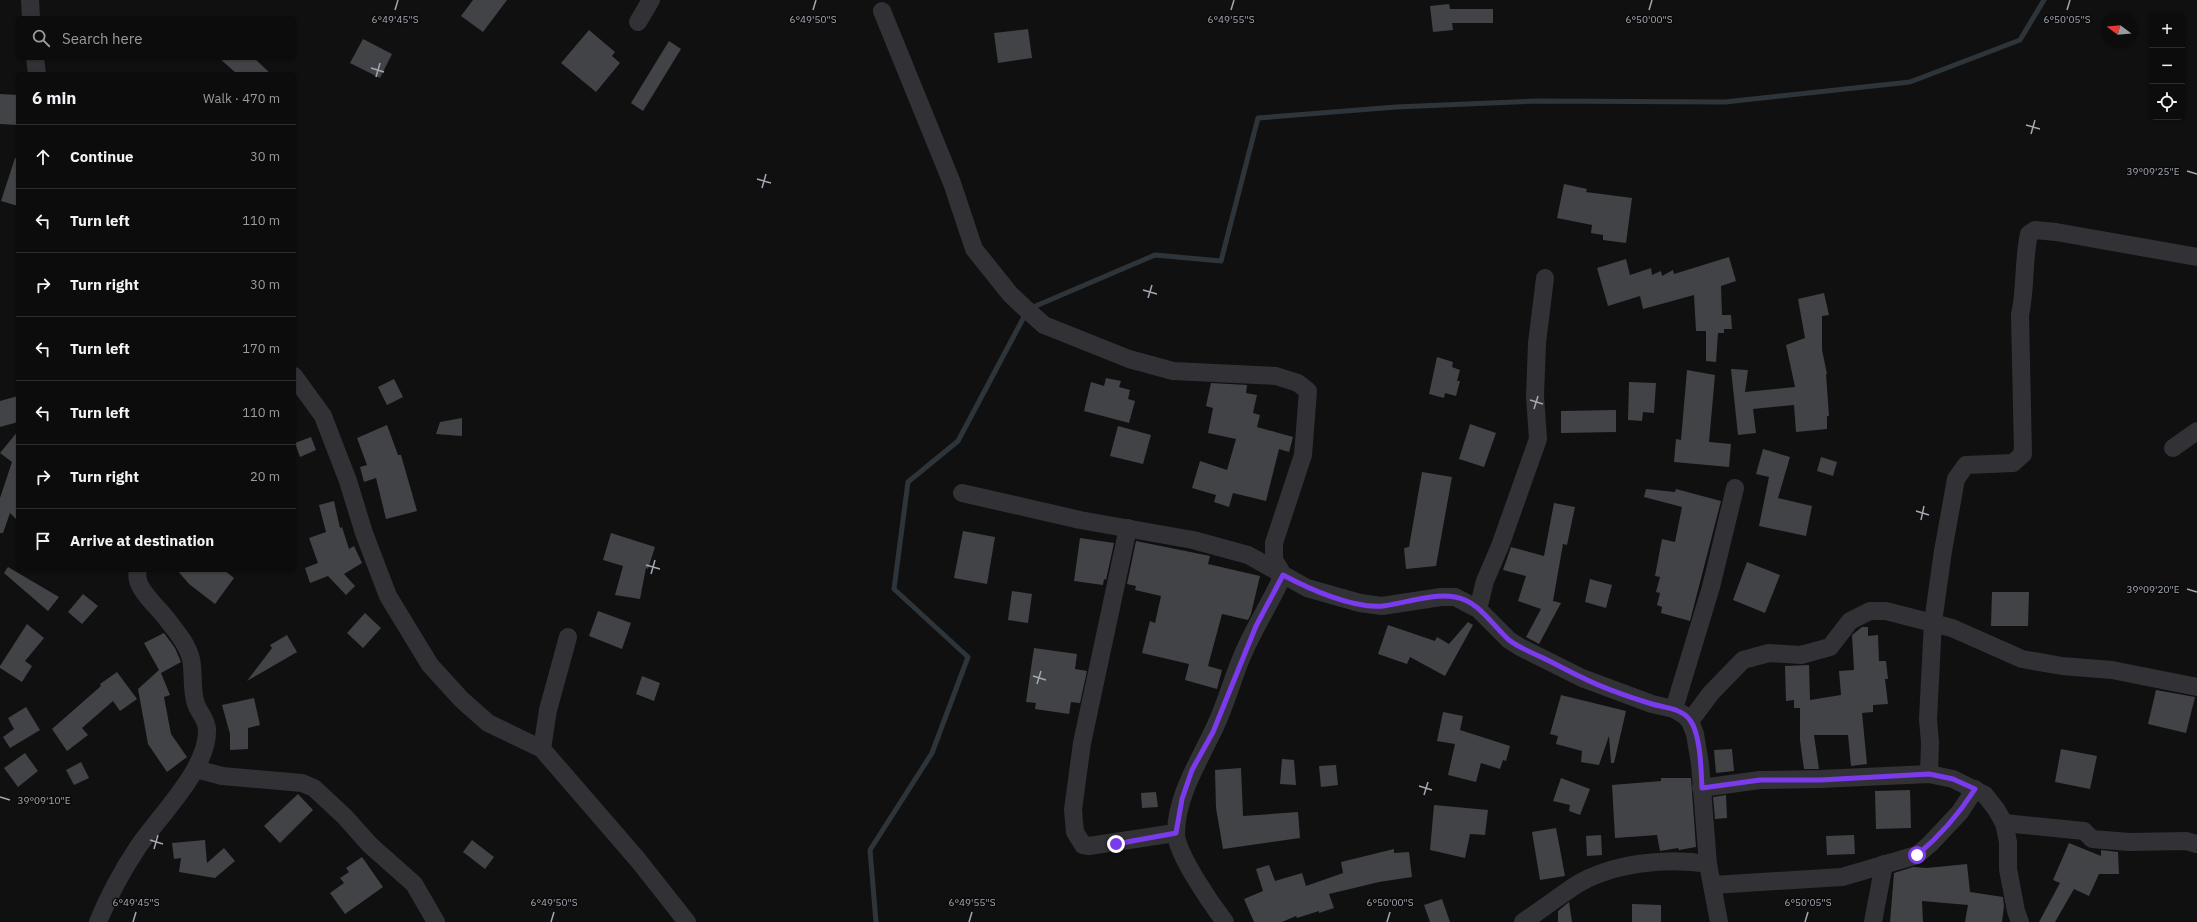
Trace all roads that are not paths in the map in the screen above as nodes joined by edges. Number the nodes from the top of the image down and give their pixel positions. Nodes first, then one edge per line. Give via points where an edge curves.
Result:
1 (30, 0) edge
2 (651, 0) edge
3 (882, 11) dead end
4 (31, 16) edge
5 (638, 22) dead end
6 (35, 60) edge
7 (37, 72) edge
8 (2197, 257) edge
9 (1545, 278) dead end
10 (296, 379) edge
11 (2197, 431) edge
12 (2173, 448) dead end
13 (1735, 488) dead end
14 (962, 493) dead end
15 (1128, 528) junction
16 (138, 572) edge
17 (1283, 575) junction
18 (1478, 609) junction
19 (1933, 622) junction
20 (568, 637) dead end
21 (2197, 687) edge
22 (1674, 709) junction
23 (1690, 721) junction
24 (542, 749) junction
25 (196, 769) junction
26 (1929, 774) junction
27 (1702, 788) junction
28 (1975, 789) junction
29 (2004, 823) junction
30 (1176, 833) junction
31 (2197, 844) edge
32 (1708, 864) junction
33 (1884, 864) junction
34 (1713, 884) junction
35 (98, 922) edge
36 (436, 922) edge
37 (687, 922) edge
38 (1225, 922) edge
39 (1523, 922) edge
40 (1719, 922) edge
41 (1873, 922) edge
42 (2020, 922) edge

1 - 4 street
2 - 5 street
3 - 17 street via 952,183 974,249 1010,294 1044,326 1129,359 1173,371 1276,376 1298,383 1308,391 1303,455 1274,543 1274,560
6 - 7 street
8 - 19 street via 2056,232 2035,230 2029,234 2025,260 2025,293 2020,315 2023,454 2013,463 1966,465 1956,479
9 - 18 street via 1537,343 1535,396 1538,439 1500,546 1484,581
10 - 24 street via 323,416 388,596 430,665 462,700 488,723
11 - 12 street
13 - 22 street via 1711,587
14 - 15 street via 1080,520
15 - 17 street via 1193,540 1248,555
15 - 30 street via 1082,743 1073,810 1075,832 1083,845 1089,846
16 - 25 street via 139,586 157,605 184,642 191,659 196,704 204,717 207,729 204,748
17 - 18 street via 1307,588 1360,604 1382,606 1455,597
17 - 30 street via 1256,626 1213,732 1192,770 1182,799
18 - 22 street via 1509,640 1582,678 1652,704
19 - 21 street via 2022,659 2062,666 2112,670
19 - 23 street via 1886,611 1870,611 1850,621 1830,647 1801,655 1769,653 1743,660 1711,693
19 - 26 street via 1928,719
20 - 24 street via 548,710
22 - 23 street
23 - 27 street via 1695,734
24 - 37 street via 638,860
25 - 35 street via 138,847 110,892
25 - 36 street via 222,776 302,783 314,788 370,845 414,884
26 - 27 street via 1820,780 1760,780
26 - 28 street via 1953,779
27 - 32 street
28 - 29 street via 1985,795
28 - 33 street via 1960,812 1917,855
29 - 31 street via 2084,831 2092,839 2128,842 2186,841
29 - 42 street via 2008,842 2008,869
30 - 38 street via 1184,857 1206,899
32 - 34 street
32 - 39 street via 1690,861 1665,862 1600,873 1577,885
33 - 34 street via 1842,877
33 - 41 street
34 - 40 street

